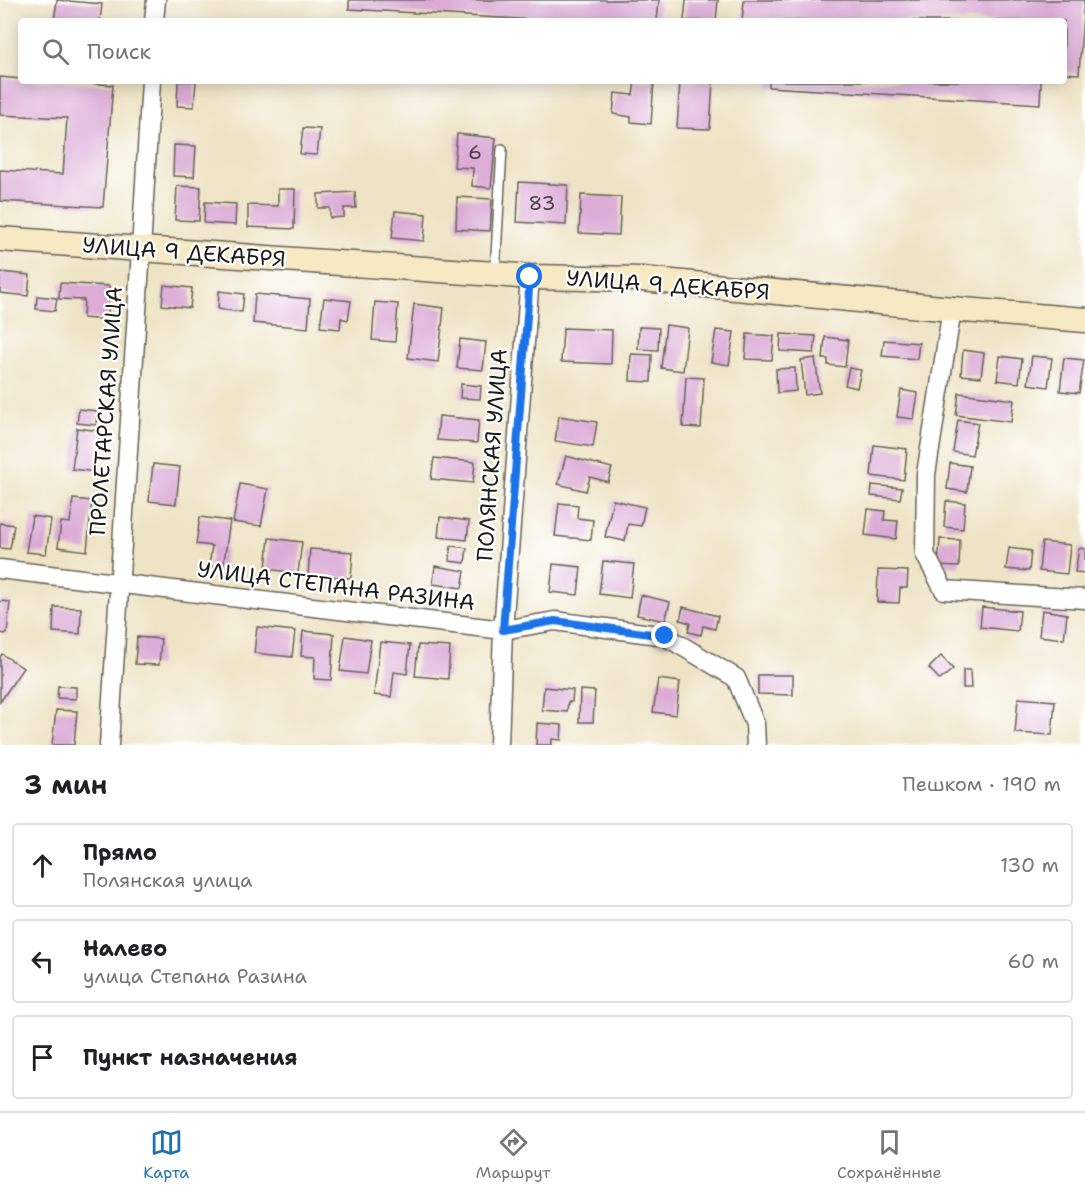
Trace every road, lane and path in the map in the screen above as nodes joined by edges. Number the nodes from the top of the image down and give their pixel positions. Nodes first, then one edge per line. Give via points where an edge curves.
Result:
1 (156, 0) edge
2 (154, 18) edge
3 (151, 84) edge
4 (502, 149) dead end
5 (0, 239) edge
6 (141, 250) junction
7 (495, 273) junction
8 (530, 277) junction
9 (952, 309) junction
10 (1085, 320) edge
11 (0, 568) edge
12 (118, 584) junction
13 (1085, 599) edge
14 (503, 630) junction
15 (109, 745) edge
16 (499, 745) edge
17 (756, 745) edge

1 - 2 street
3 - 6 street, ПРОЛЕТАРСКАЯ УЛИЦА
4 - 7 lane
5 - 6 street, УЛИЦА 9 ДЕКАБРЯ
6 - 7 street, УЛИЦА 9 ДЕКАБРЯ
6 - 12 street, ПРОЛЕТАРСКАЯ УЛИЦА
7 - 8 street, УЛИЦА 9 ДЕКАБРЯ
8 - 9 street, УЛИЦА 9 ДЕКАБРЯ via 642,279
8 - 14 street, ПОЛЯНСКАЯ УЛИЦА
9 - 10 street, УЛИЦА 9 ДЕКАБРЯ
9 - 13 street via 926,474 925,554 944,590
11 - 12 street, УЛИЦА СТЕПАНА РАЗИНА
12 - 14 street, УЛИЦА СТЕПАНА РАЗИНА
12 - 15 street, ПРОЛЕТАРСКАЯ УЛИЦА
14 - 16 street, ПОЛЯНСКАЯ УЛИЦА
14 - 17 street, УЛИЦА СТЕПАНА РАЗИНА via 555,621 665,636 736,678 754,724

